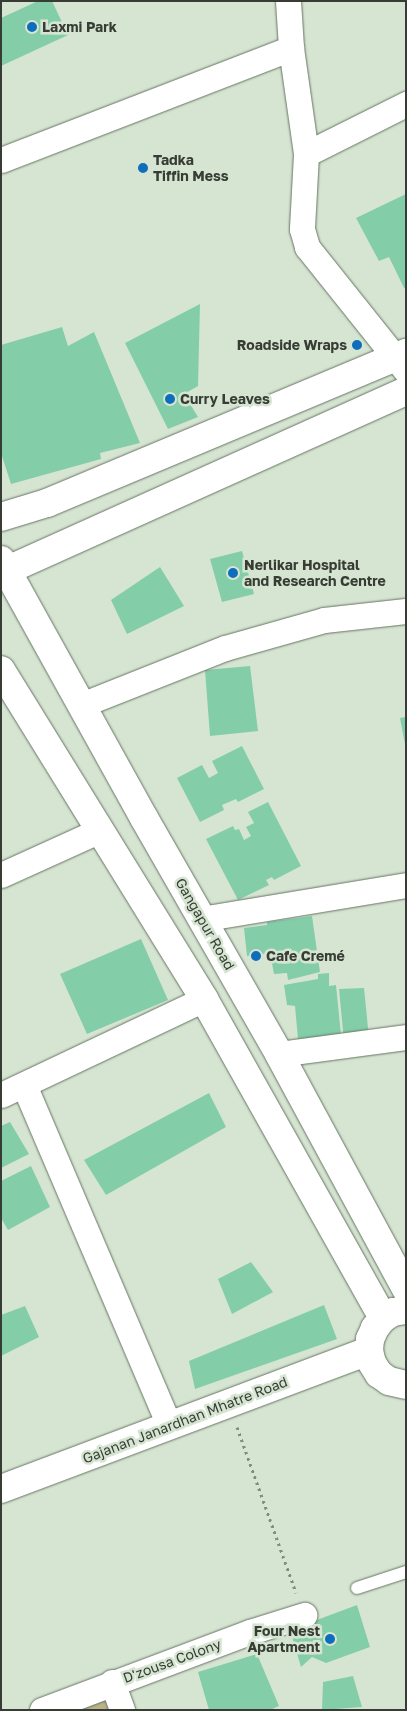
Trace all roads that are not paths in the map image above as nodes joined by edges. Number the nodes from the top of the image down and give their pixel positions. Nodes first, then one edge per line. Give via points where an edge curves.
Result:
1 (288, 1) edge
2 (291, 48) junction
3 (406, 104) edge
4 (306, 154) junction
5 (1, 160) edge
6 (402, 361) edge
7 (406, 391) edge
8 (1, 518) edge
9 (3, 568) edge
10 (406, 610) edge
11 (1, 670) edge
12 (81, 705) junction
13 (100, 830) junction
14 (1, 875) edge
15 (406, 885) edge
16 (201, 918) junction
17 (204, 999) junction
18 (406, 1037) edge
19 (279, 1054) junction
20 (24, 1085) junction
21 (1, 1095) edge
22 (406, 1290) edge
23 (394, 1314) edge
24 (369, 1351) junction
25 (404, 1391) edge
26 (169, 1425) junction
27 (1, 1489) edge
28 (406, 1572) edge
29 (357, 1588) dead end
30 (304, 1615) road end
31 (112, 1682) junction
32 (42, 1710) edge
33 (122, 1710) edge

1 - 2 street
2 - 4 street
2 - 5 street
3 - 4 street
4 - 6 street via 302,229 308,247
6 - 8 main road
7 - 9 main road
9 - 12 main road, Gangapur Road
10 - 12 street via 324,620 225,648
11 - 13 main road
12 - 16 main road, Gangapur Road
13 - 14 street
13 - 17 main road
15 - 16 street
16 - 19 main road, Gangapur Road
17 - 20 street
17 - 23 main road
18 - 19 street
19 - 22 main road, Gangapur Road
20 - 21 street
20 - 26 street
23 - 24 main road via 375,1328
24 - 25 main road via 379,1374
24 - 26 main road, Gajanan Janardhan Mhatre Road
26 - 27 main road, Gajanan Janardhan Mhatre Road
28 - 29 lane
30 - 31 street, D'zousa Colony
31 - 32 street, D'zousa Colony
31 - 33 street

